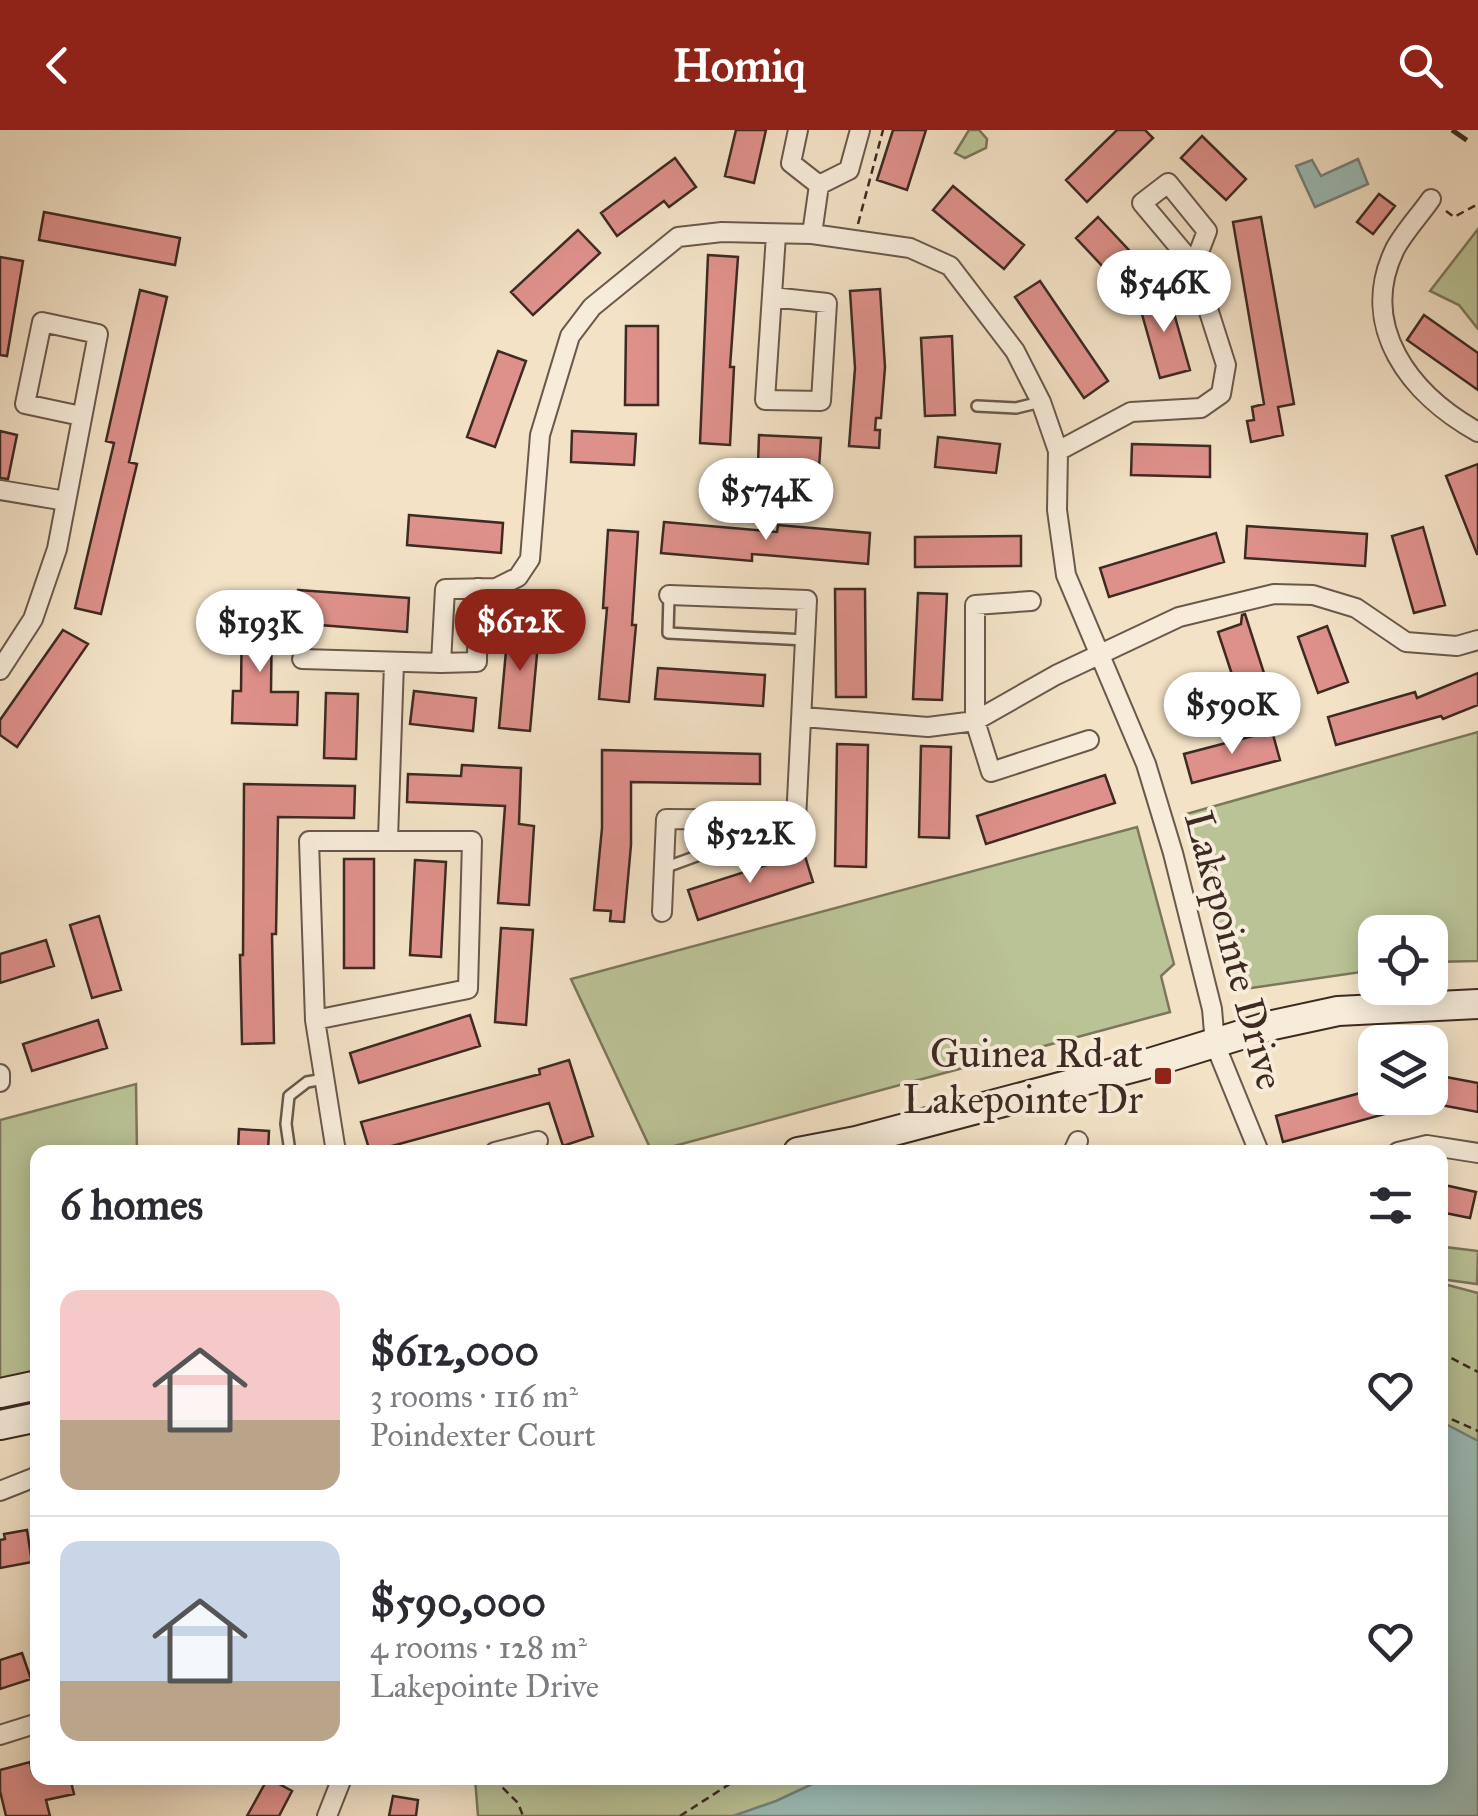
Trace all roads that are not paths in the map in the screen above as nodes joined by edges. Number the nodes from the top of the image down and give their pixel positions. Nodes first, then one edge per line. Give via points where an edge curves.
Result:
1 (798, 130) edge
2 (860, 130) edge
3 (818, 185) junction
4 (1431, 199) road end
5 (812, 234) junction
6 (776, 235) junction
7 (1194, 265) dead end
8 (772, 297) junction
9 (1041, 402) junction
10 (977, 406) dead end
11 (81, 416) junction
12 (1478, 432) edge
13 (1058, 451) junction
14 (0, 490) edge
15 (66, 501) junction
16 (478, 588) junction
17 (669, 596) joint
18 (1030, 601) dead end
19 (805, 640) junction
20 (1478, 640) edge
21 (1099, 654) junction
22 (302, 659) dead end
23 (394, 663) junction
24 (441, 663) junction
25 (0, 670) edge
26 (803, 717) junction
27 (975, 721) junction
28 (1089, 740) dead end
29 (796, 820) junction
30 (388, 839) junction
31 (664, 868) junction
32 (662, 912) dead end
33 (1478, 1004) edge
34 (315, 1020) junction
35 (1216, 1044) junction
36 (324, 1079) junction
37 (538, 1141) dead end
38 (856, 1141) junction
39 (289, 1145) edge
40 (335, 1145) edge
41 (523, 1145) edge
42 (835, 1145) edge
43 (845, 1145) edge
44 (1255, 1145) edge
45 (1448, 1148) edge
46 (1478, 1153) edge
47 (30, 1386) edge
48 (0, 1393) edge
49 (30, 1419) edge
50 (0, 1426) edge
51 (30, 1479) edge
52 (0, 1490) edge
53 (30, 1726) edge
54 (0, 1735) edge
55 (339, 1785) edge
56 (327, 1816) edge

1 - 3 street via 792,163
2 - 3 street via 849,170
3 - 5 street
4 - 12 street via 1396,250 1380,300 1390,341 1412,381
5 - 6 street, Lakepointe Drive
5 - 9 street, Lakepointe Drive via 910,248 950,266 1015,352
6 - 8 street
6 - 16 street, Lakepointe Drive via 678,237 592,308 570,336 540,436 530,559 518,577
7 - 13 street via 1226,364 1222,394 1201,408 1131,412
8 - 8 street via 764,400 821,401 827,303
9 - 10 lane
9 - 13 street, Lakepointe Drive
11 - 11 street via 98,334 42,322 25,404
11 - 15 street
13 - 21 street, Lakepointe Drive via 1066,575
14 - 15 street
15 - 25 street via 39,604
16 - 24 street via 446,588
16 - 24 street via 477,662
17 - 19 lane via 668,634
17 - 19 street via 807,600
18 - 27 street via 975,605
19 - 26 street
20 - 21 street via 1458,646 1406,642 1356,608 1313,595 1274,594 1179,616
21 - 27 street
21 - 35 street, Lakepointe Drive via 1146,764
22 - 23 street
23 - 24 street
23 - 30 street
26 - 27 street via 928,727
26 - 29 street
27 - 28 street via 991,772
29 - 31 lane
29 - 31 street via 666,818
30 - 34 street via 309,841
30 - 34 street via 472,841 468,989
31 - 32 street
33 - 35 main road via 1338,1011
34 - 36 street
35 - 38 main road
35 - 44 street, Lakepointe Drive
36 - 39 lane via 289,1096
36 - 40 street
37 - 41 street
38 - 42 main road
38 - 43 main road
45 - 46 street
47 - 48 main road
49 - 50 main road
51 - 52 street
53 - 54 street
55 - 56 street

